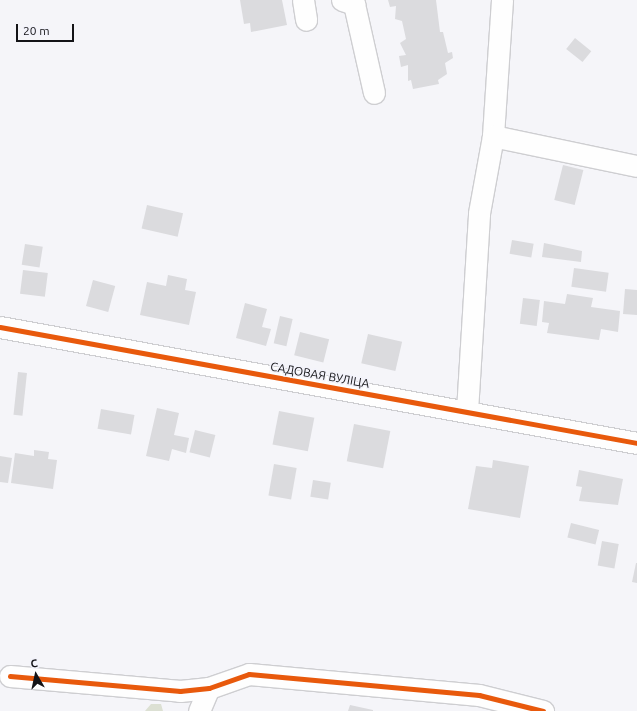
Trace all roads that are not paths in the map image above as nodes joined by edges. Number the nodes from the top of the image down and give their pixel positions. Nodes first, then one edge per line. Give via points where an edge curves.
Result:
1 (342, 0) edge
2 (502, 0) edge
3 (374, 93) dead end
4 (493, 136) junction
5 (637, 166) edge
6 (0, 327) edge
7 (467, 411) junction
8 (637, 443) edge
9 (10, 676) dead end
10 (209, 688) junction
11 (199, 711) edge
12 (543, 711) edge

1 - 3 street via 354,4
2 - 4 street
4 - 5 street
4 - 7 street via 480,214
6 - 7 street, САДОВАЯ ВУЛІЦА
7 - 8 street, САДОВАЯ ВУЛІЦА
9 - 10 street via 180,691
10 - 11 street
10 - 12 street via 249,674 479,695

